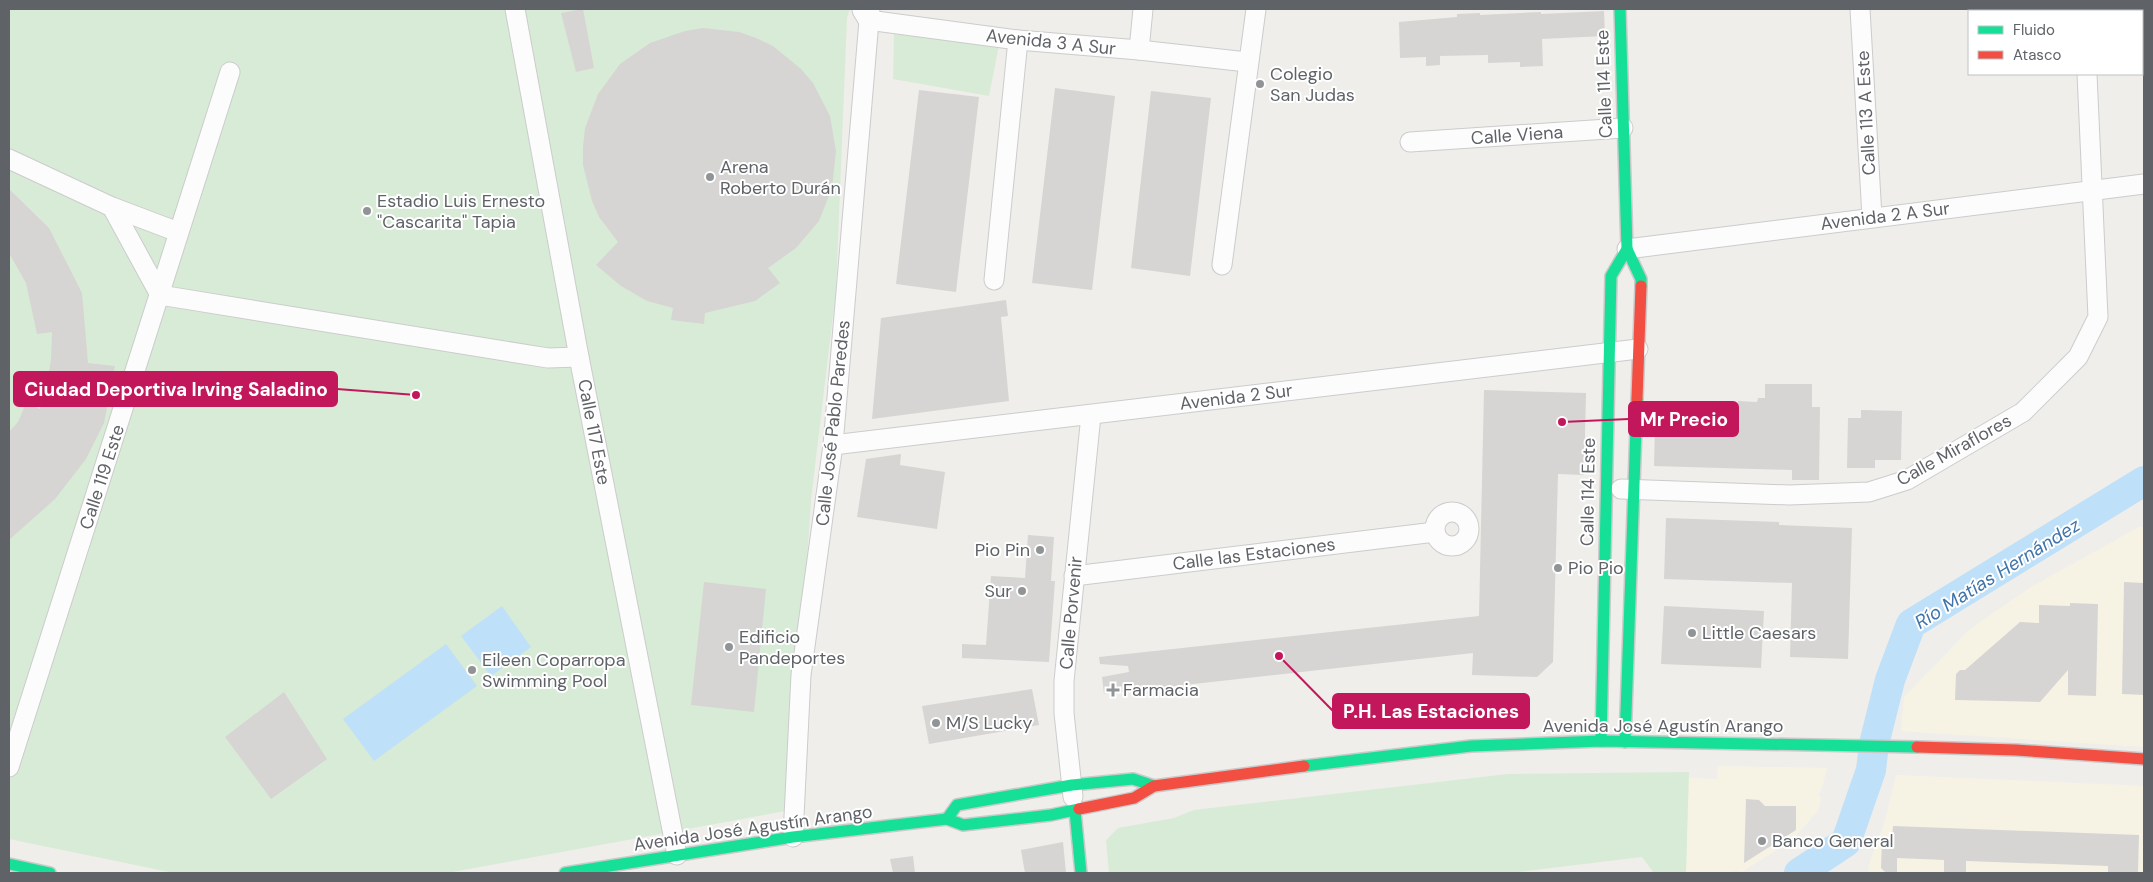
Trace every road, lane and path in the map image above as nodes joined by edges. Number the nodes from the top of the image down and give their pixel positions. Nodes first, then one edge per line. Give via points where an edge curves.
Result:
1 (515, 9) edge
2 (1143, 9) edge
3 (1256, 9) edge
4 (1620, 9) edge
5 (1860, 9) edge
6 (866, 13) edge
7 (1018, 40) junction
8 (1139, 50) junction
9 (1247, 62) junction
10 (230, 72) dead end
11 (2087, 75) edge
12 (1623, 128) junction
13 (1410, 142) dead end
14 (9, 159) edge
15 (2144, 184) edge
16 (2093, 190) junction
17 (112, 207) junction
18 (1872, 217) junction
19 (178, 232) junction
20 (1627, 249) junction
21 (1222, 265) dead end
22 (994, 280) dead end
23 (160, 296) junction
24 (1638, 349) junction
25 (1610, 353) junction
26 (579, 357) junction
27 (1091, 415) junction
28 (833, 446) junction
29 (1605, 488) junction
30 (1633, 490) junction
31 (1435, 532) dead end
32 (1074, 576) junction
33 (1601, 741) junction
34 (1625, 742) junction
35 (2144, 759) edge
36 (9, 767) edge
37 (1072, 785) junction
38 (1154, 786) junction
39 (1074, 811) junction
40 (947, 819) junction
41 (793, 838) junction
42 (677, 855) junction
43 (9, 864) edge
44 (50, 873) edge
45 (565, 873) edge
46 (1081, 873) edge

1 - 26 street, Calle 117 Este
2 - 8 street
3 - 9 street
4 - 12 main road, Calle 114 Este
5 - 18 street, Calle 113 A Este
6 - 7 street, Avenida 3 A Sur
6 - 28 street, Calle José Pablo Paredes
7 - 8 street, Avenida 3 A Sur
7 - 22 street
8 - 9 street, Avenida 3 A Sur
9 - 21 street
10 - 19 street, Calle 119 Este
11 - 16 street, Calle Miraflores
12 - 13 street, Calle Viena
12 - 20 main road, Calle 114 Este
14 - 17 street
15 - 16 street, Avenida 2 A Sur
16 - 18 street, Avenida 2 A Sur
16 - 30 street, Calle Miraflores via 2098,317 2078,357 2023,412 1907,480 1869,492 1789,495
17 - 19 street
17 - 23 street
18 - 20 street, Avenida 2 A Sur
19 - 23 street, Calle 119 Este
20 - 24 main road, Calle 114 Este via 1641,279
20 - 25 main road, Calle 114 Este via 1612,276
23 - 26 street via 548,358
23 - 36 street, Calle 119 Este
24 - 25 street, Avenida 2 Sur
24 - 30 main road, Calle 114 Este
25 - 27 street, Avenida 2 Sur
25 - 29 main road, Calle 114 Este
26 - 42 street, Calle 117 Este
27 - 28 street, Avenida 2 Sur
27 - 32 street, Calle Porvenir
28 - 41 street, Calle José Pablo Paredes via 801,675
29 - 30 street, Calle Miraflores
29 - 33 main road, Calle 114 Este
30 - 34 main road, Calle 114 Este
31 - 32 street, Calle las Estaciones
32 - 37 street, Calle Porvenir via 1064,681
33 - 34 main road, Avenida José Agustín Arango
33 - 38 main road, Avenida José Agustín Arango via 1471,746
34 - 35 main road, Avenida José Agustín Arango via 1835,744 2016,750
37 - 38 main road, Avenida José Agustín Arango via 1133,779
37 - 39 street, Calle Porvenir
37 - 40 main road, Avenida José Agustín Arango via 958,806
38 - 39 main road, Avenida José Agustín Arango via 1134,798
39 - 40 main road, Avenida José Agustín Arango via 963,825
39 - 46 main road
40 - 41 main road, Avenida José Agustín Arango
41 - 42 main road, Avenida José Agustín Arango
42 - 45 main road, Avenida José Agustín Arango
43 - 44 main road

